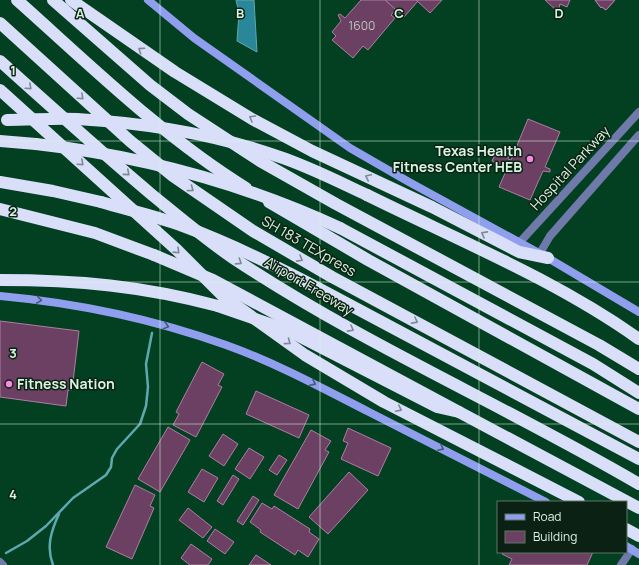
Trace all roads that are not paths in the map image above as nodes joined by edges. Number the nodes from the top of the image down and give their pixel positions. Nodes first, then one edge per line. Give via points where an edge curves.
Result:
1 (17, 0) edge
2 (53, 0) edge
3 (71, 0) edge
4 (148, 0) edge
5 (0, 23) edge
6 (0, 61) edge
7 (0, 90) edge
8 (639, 112) edge
9 (4, 120) edge
10 (639, 135) edge
11 (0, 141) edge
12 (0, 182) edge
13 (0, 209) edge
14 (520, 242) junction
15 (544, 255) junction
16 (0, 280) edge
17 (0, 296) edge
18 (639, 312) edge
19 (639, 339) edge
20 (639, 369) edge
21 (639, 393) edge
22 (639, 409) edge
23 (459, 412) junction
24 (639, 442) edge
25 (639, 459) edge
26 (639, 484) edge
27 (544, 501) edge
28 (577, 501) edge
29 (626, 501) edge
30 (627, 502) edge
31 (639, 508) edge
32 (627, 530) edge
33 (639, 536) edge
34 (632, 549) edge
35 (0, 562) edge
36 (3, 565) edge
37 (621, 565) edge

1 - 22 highway, SH 183 TEXpress via 128,99 230,178 368,260
2 - 20 highway via 150,85 188,114 260,161
15 -> 3 highway via 519,252 265,126 175,72
4 - 14 main road via 194,38 350,148
5 -> 24 highway, SH 183 TEXpress via 130,141 173,176 253,231 325,273
6 -> 26 highway, Airport Freeway via 185,222 231,257 353,330
7 -> 28 highway via 172,245 223,296 305,355 384,402
8 - 14 street, Hospital Parkway
9 - 19 highway, bridge via 76,119 140,124 218,139 278,156 367,195 537,278 586,304
10 - 15 street, Hospital Parkway via 550,236
11 - 21 highway, bridge via 123,156 197,174 271,198 340,228 560,346
12 - 25 highway, bridge via 101,202 214,238 268,262
13 - 23 highway, bridge via 95,233 212,280
14 - 15 main road
15 - 18 main road
16 - 23 highway, bridge via 101,283 177,295 218,306 286,330 437,407
17 -> 27 main road via 98,309 226,345 270,362
23 - 29 highway
30 - 31 highway
32 - 33 highway
34 - 37 street
35 - 36 street

